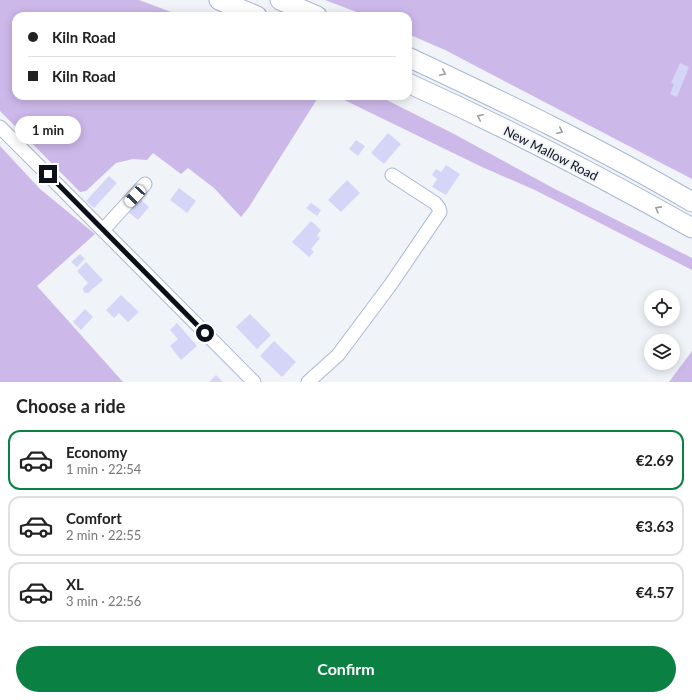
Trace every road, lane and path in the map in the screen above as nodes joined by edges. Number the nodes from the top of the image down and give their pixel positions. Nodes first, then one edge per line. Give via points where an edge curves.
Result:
1 (219, 0) edge
2 (280, 0) edge
3 (248, 12) edge
4 (308, 12) edge
5 (412, 59) edge
6 (412, 84) edge
7 (0, 127) edge
8 (392, 175) dead end
9 (145, 184) dead end
10 (692, 202) edge
11 (692, 228) edge
12 (103, 230) junction
13 (254, 382) edge
14 (308, 382) edge

1 - 3 highway
2 - 4 highway
5 -> 10 highway, New Mallow Road via 535,118
11 -> 6 highway, New Mallow Road via 558,156
7 - 12 street
8 - 14 street via 435,203 440,212 338,355
9 - 12 street
12 - 13 street

